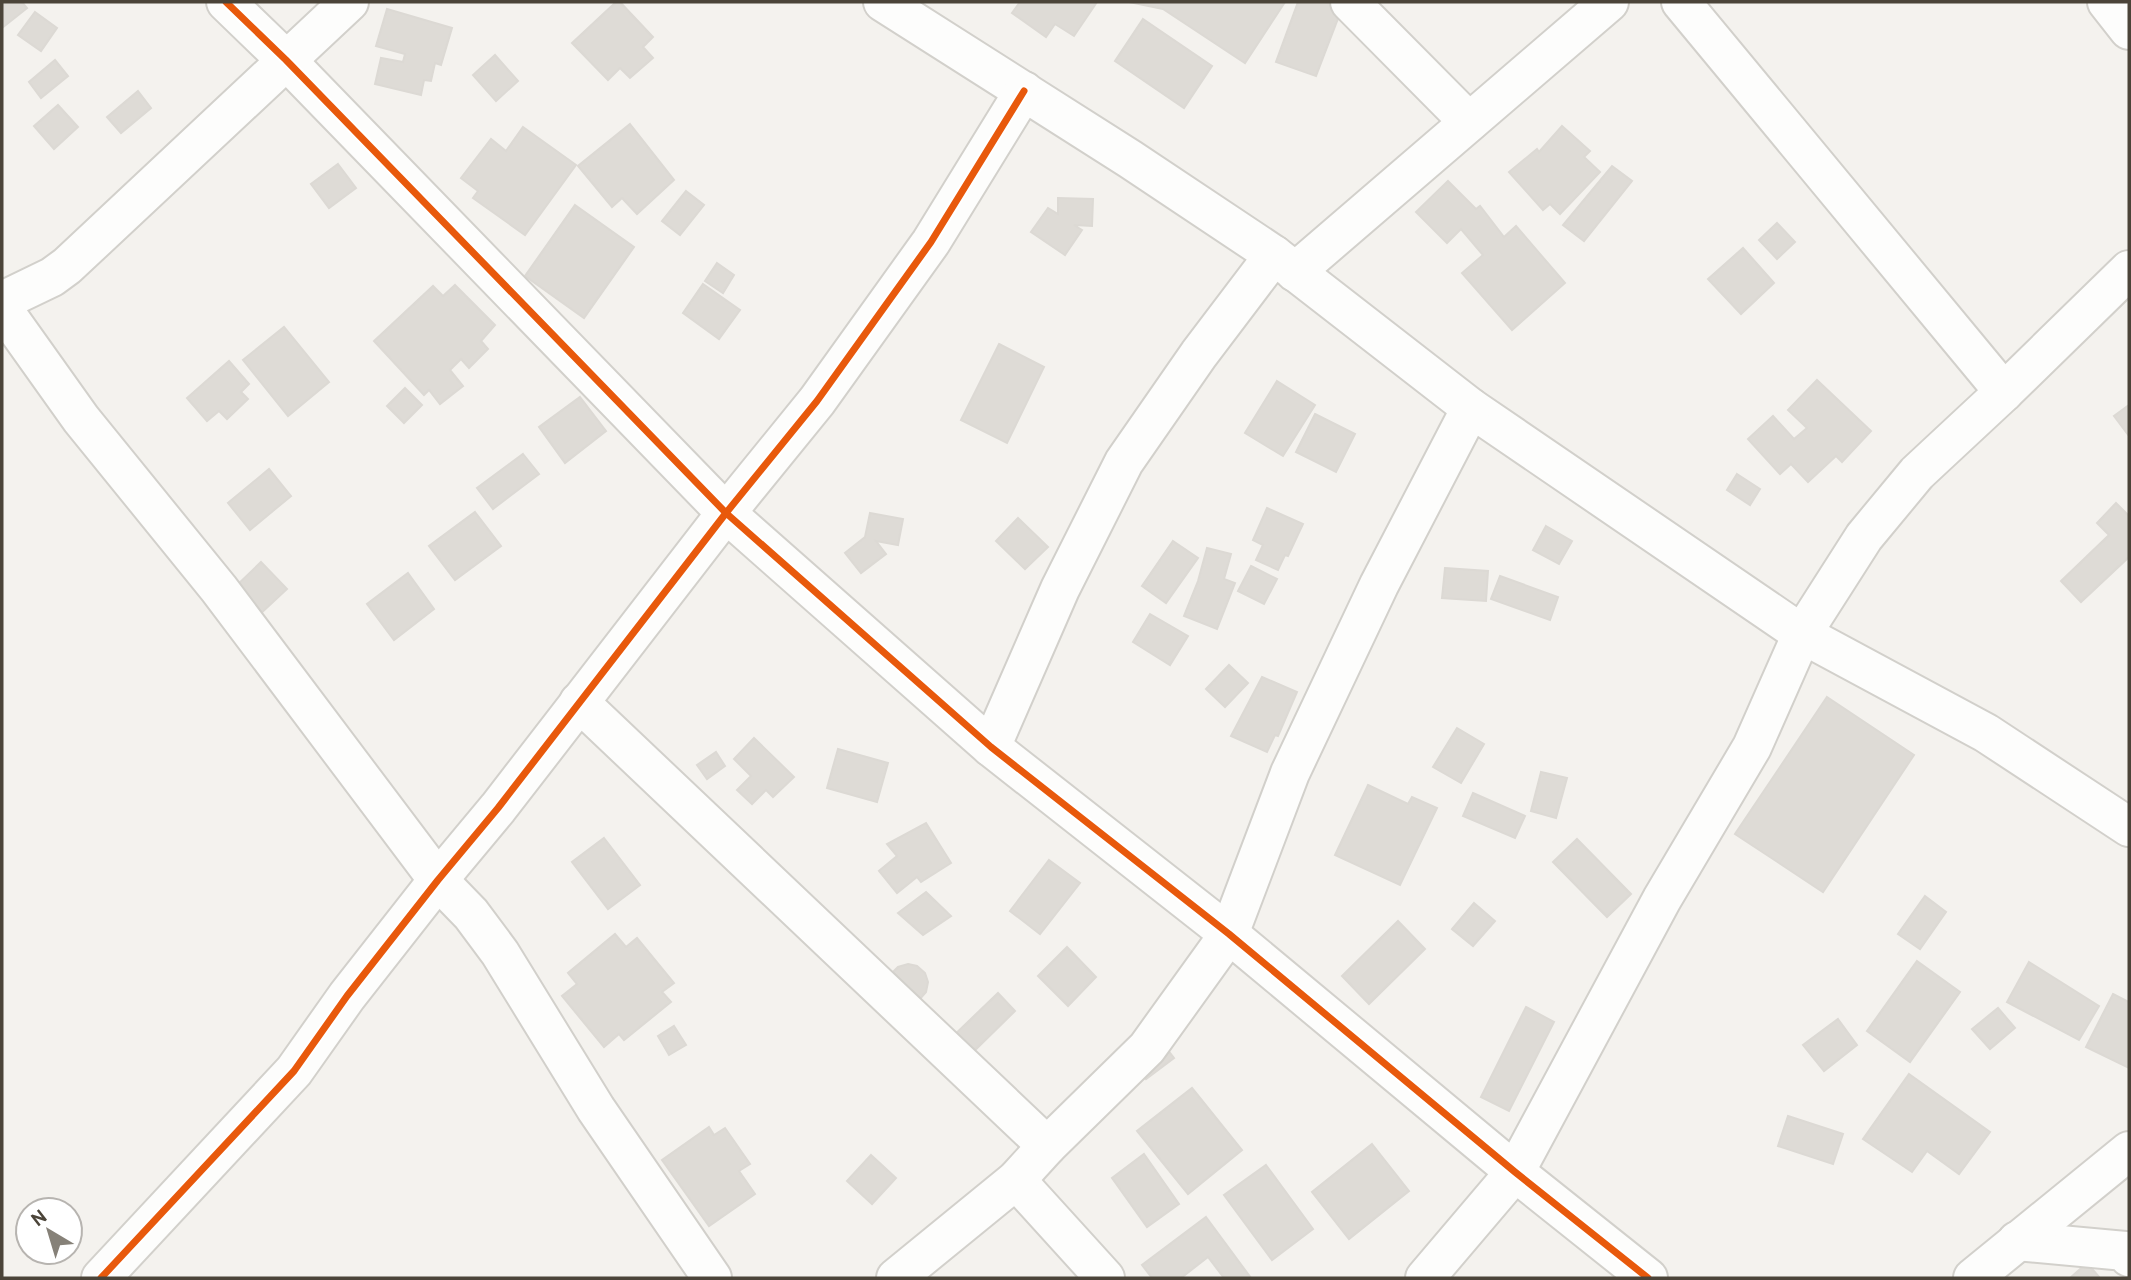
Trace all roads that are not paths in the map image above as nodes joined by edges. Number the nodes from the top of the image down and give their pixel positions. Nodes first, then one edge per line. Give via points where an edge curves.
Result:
1 (226, 2) edge
2 (349, 2) edge
3 (883, 2) edge
4 (1350, 2) edge
5 (1609, 2) edge
6 (1681, 2) edge
7 (2107, 2) edge
8 (2129, 30) edge
9 (286, 60) junction
10 (1024, 91) junction
11 (1469, 122) junction
12 (1285, 264) junction
13 (2129, 270) edge
14 (2, 301) edge
15 (2, 308) edge
16 (2004, 392) junction
17 (1471, 408) junction
18 (726, 513) junction
19 (1802, 634) junction
20 (579, 702) junction
21 (991, 747) junction
22 (2122, 810) edge
23 (438, 880) junction
24 (1229, 934) junction
25 (1047, 1146) junction
26 (2129, 1151) edge
27 (1515, 1171) junction
28 (1016, 1180) junction
29 (2017, 1241) junction
30 (2129, 1257) edge
31 (102, 1278) edge
32 (712, 1278) edge
33 (896, 1278) edge
34 (1105, 1278) edge
35 (1425, 1278) edge
36 (1648, 1278) edge
37 (1973, 1278) edge

1 - 9 street
2 - 9 street
3 - 10 street
4 - 11 street
5 - 11 street
6 - 16 street
7 - 8 street
9 - 14 street via 67,266
9 - 18 street
10 - 12 street
10 - 18 street via 931,242 817,401
11 - 12 street
12 - 17 street
12 - 21 street via 1199,354 1124,462 1060,589
13 - 16 street
15 - 23 street via 81,419 219,589
16 - 19 street via 1917,473 1864,537
17 - 19 street
17 - 24 street via 1379,585 1290,773
18 - 20 street
18 - 21 street
19 - 22 street
19 - 27 street via 1752,747 1662,899
20 - 23 street
20 - 25 street
21 - 24 street
23 - 31 street via 294,1071
23 - 32 street via 500,953 596,1109
24 - 25 street via 1147,1048
24 - 27 street
25 - 28 street
26 - 29 street
27 - 35 street
27 - 36 street
28 - 33 street
28 - 34 street
29 - 30 street via 2125,1251
29 - 37 street

